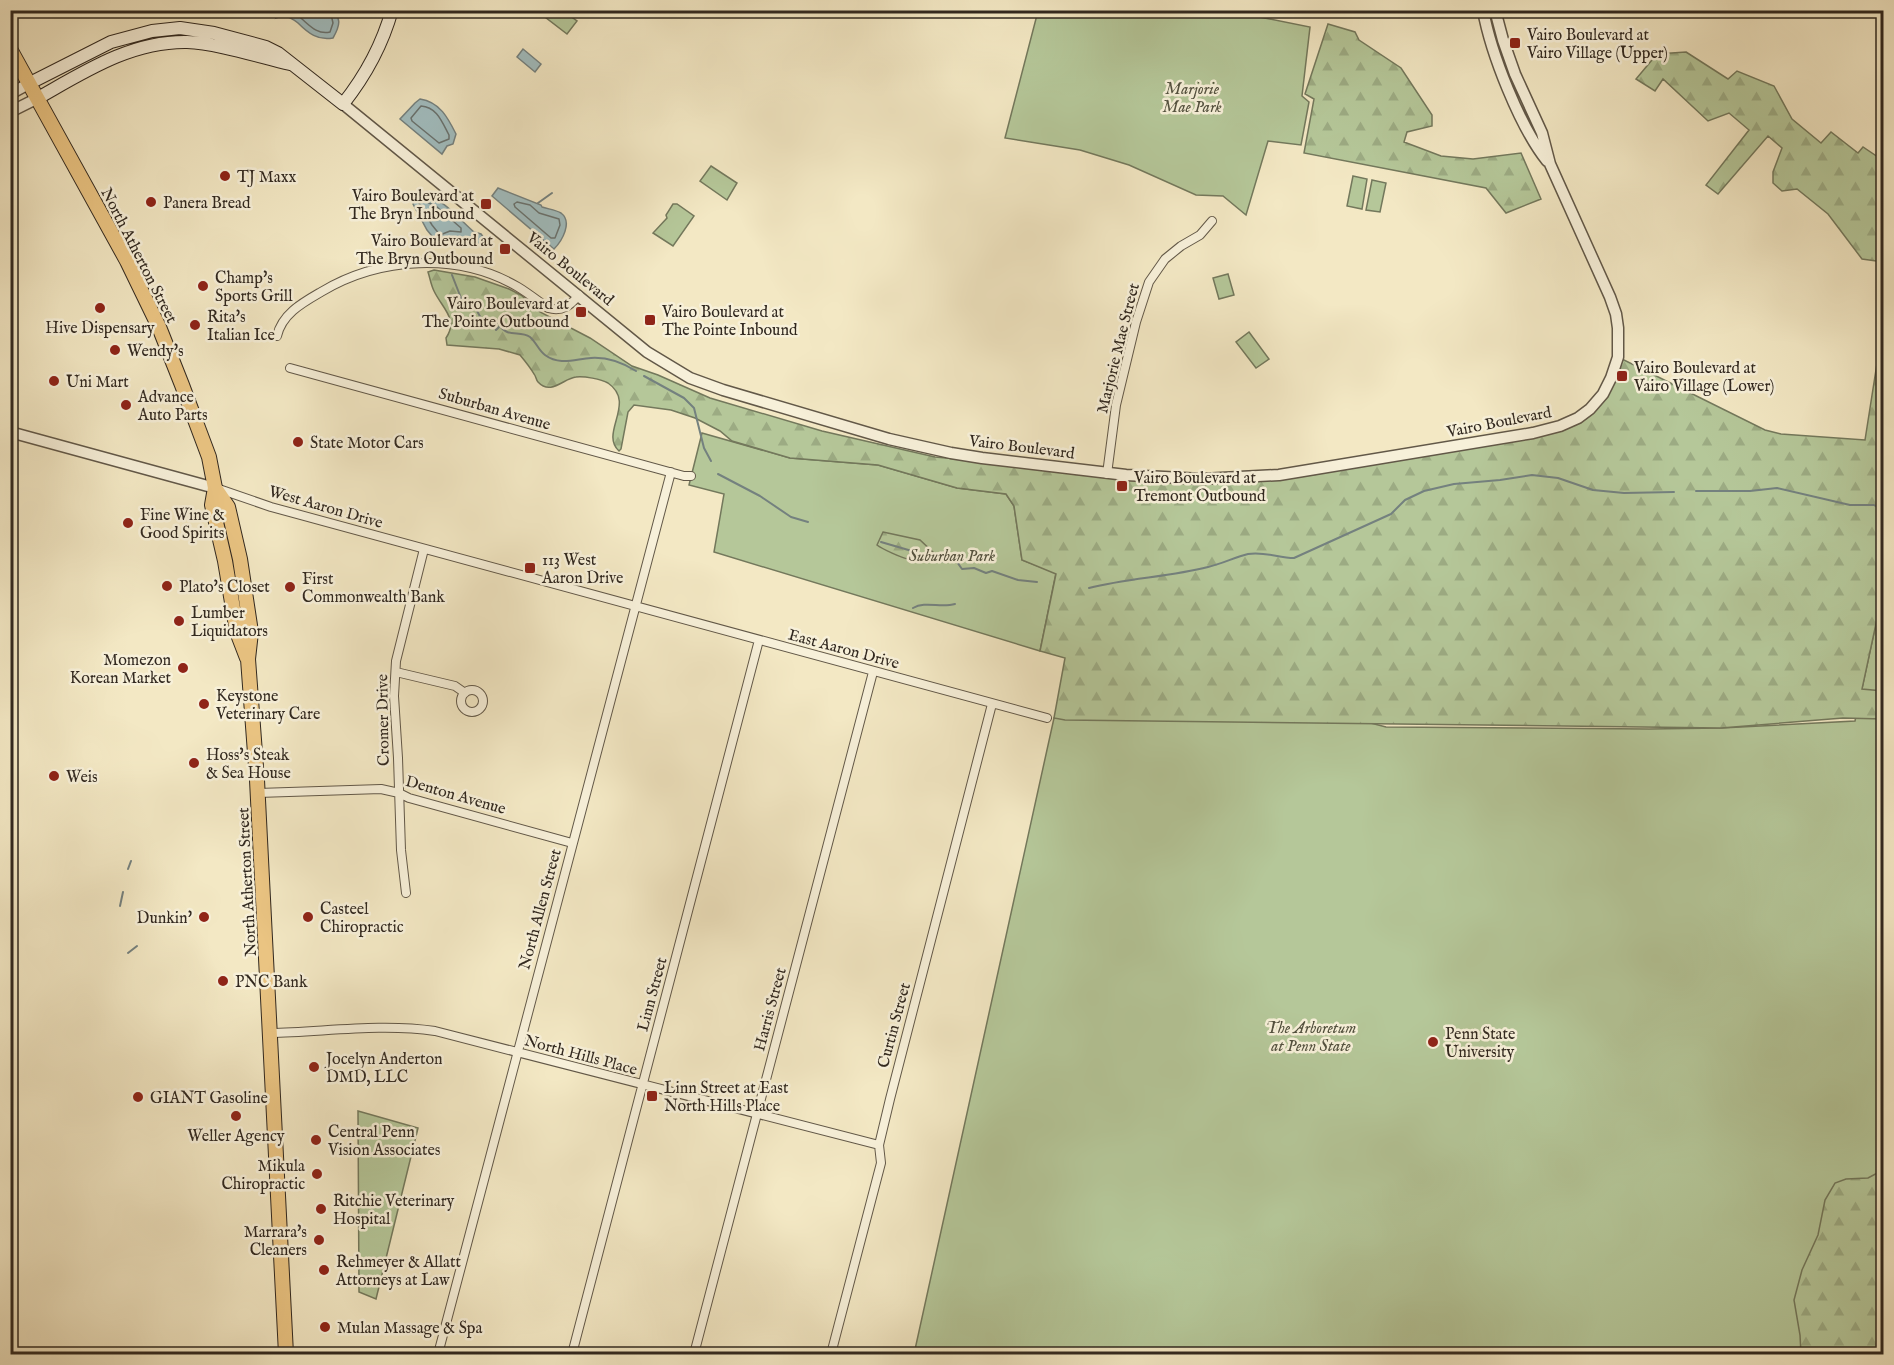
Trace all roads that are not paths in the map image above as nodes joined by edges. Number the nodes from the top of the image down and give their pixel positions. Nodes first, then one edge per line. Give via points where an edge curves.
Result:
1 (392, 10) edge
2 (1483, 10) edge
3 (1496, 10) edge
4 (10, 49) edge
5 (294, 65) junction
6 (30, 83) junction
7 (10, 94) edge
8 (38, 98) junction
9 (342, 104) junction
10 (10, 111) edge
11 (1550, 164) junction
12 (1212, 221) dead end
13 (579, 295) junction
14 (277, 336) dead end
15 (290, 368) dead end
16 (10, 432) edge
17 (671, 472) junction
18 (1107, 474) junction
19 (692, 476) dead end
20 (215, 488) junction
21 (424, 549) junction
22 (634, 606) junction
23 (759, 640) junction
24 (396, 672) junction
25 (873, 672) junction
26 (465, 693) dead end
27 (992, 704) junction
28 (1047, 718) dead end
29 (258, 793) junction
30 (399, 793) junction
31 (572, 843) junction
32 (406, 893) dead end
33 (270, 1033) junction
34 (517, 1052) junction
35 (643, 1085) junction
36 (757, 1115) junction
37 (879, 1145) junction
38 (286, 1354) edge
39 (438, 1354) edge
40 (572, 1354) edge
41 (694, 1354) edge
42 (831, 1354) edge

1 - 9 main road via 372,62
2 - 11 street, Vairo Boulevard via 1501,70 1532,139
3 - 11 street, Vairo Boulevard via 1503,40 1542,134
4 - 6 main road, North Atherton Street
5 - 6 main road, Vairo Boulevard via 261,45 214,33 169,28 111,42
5 - 8 main road, Vairo Boulevard via 201,44 176,43 117,56
5 - 9 main road, Vairo Boulevard
6 - 7 street
6 - 8 main road, North Atherton Street
8 - 10 street
8 - 20 main road, North Atherton Street via 159,327 209,457
9 - 13 street, Vairo Boulevard
11 - 18 street, Vairo Boulevard via 1610,297 1618,328 1619,352 1611,378 1603,394 1578,418 1533,433 1279,474 1202,479
12 - 18 street, Marjorie Mae Street via 1200,235 1165,258 1149,282 1116,405
13 - 14 street via 565,309 553,310 498,278 463,267 409,264 366,272 328,288 290,314
13 - 18 street, Vairo Boulevard via 668,367 723,390 922,447
15 - 17 street, Suburban Avenue
16 - 20 street, West Aaron Drive
17 - 19 street, Suburban Avenue
17 - 22 street, North Allen Street
20 - 21 street, West Aaron Drive
20 - 29 main road, North Atherton Street via 228,507 251,632 248,659
21 - 22 street, West Aaron Drive
21 - 24 street, Cromer Drive
22 - 23 street, East Aaron Drive
22 - 31 street, North Allen Street
23 - 25 street, East Aaron Drive
23 - 35 street, Linn Street
24 - 26 street via 455,686
24 - 30 street, Cromer Drive
25 - 27 street, East Aaron Drive
25 - 36 street, Harris Street
27 - 28 street, East Aaron Drive
27 - 37 street, Curtin Street
29 - 30 street, Denton Avenue via 381,789
29 - 33 main road, North Atherton Street
30 - 31 street, Denton Avenue
30 - 32 street, Cromer Drive
31 - 34 street, North Allen Street
33 - 34 street, North Hills Place via 416,1028
33 - 38 main road, North Atherton Street
34 - 35 street, North Hills Place
34 - 39 street, North Allen Street
35 - 36 street, North Hills Place
35 - 40 street, Linn Street
36 - 37 street, North Hills Place
36 - 41 street, Harris Street
37 - 42 street, Curtin Street via 881,1163

